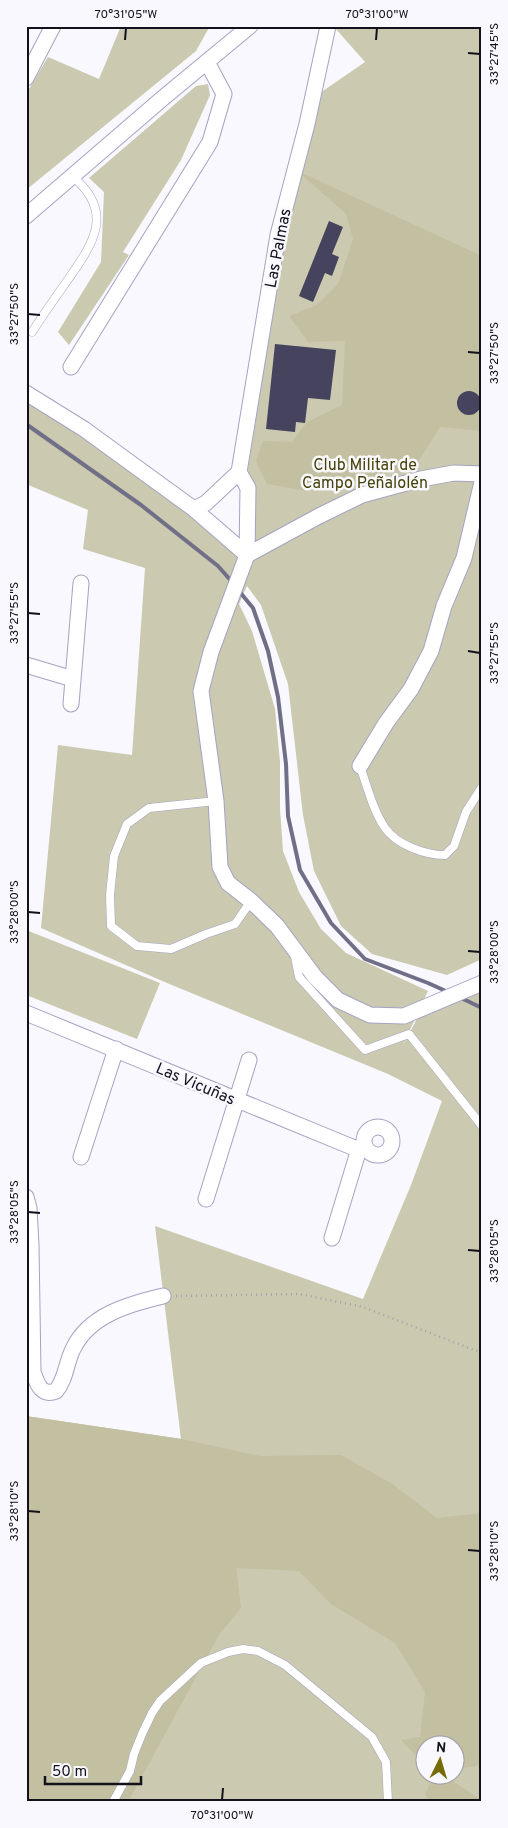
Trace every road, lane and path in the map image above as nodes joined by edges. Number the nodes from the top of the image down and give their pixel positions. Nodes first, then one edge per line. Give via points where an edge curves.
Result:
1 (53, 26) edge
2 (250, 26) edge
3 (328, 26) edge
4 (207, 62) junction
5 (26, 78) edge
6 (73, 177) junction
7 (26, 216) edge
8 (32, 332) dead end
9 (71, 367) dead end
10 (26, 393) edge
11 (239, 472) junction
12 (482, 474) edge
13 (482, 482) edge
14 (194, 509) junction
15 (247, 555) junction
16 (81, 582) dead end
17 (26, 665) edge
18 (73, 680) junction
19 (71, 704) dead end
20 (360, 766) joint
21 (482, 787) edge
22 (216, 801) junction
23 (251, 901) junction
24 (294, 948) junction
25 (479, 984) edge
26 (26, 1014) edge
27 (116, 1049) junction
28 (249, 1060) dead end
29 (237, 1100) junction
30 (482, 1126) edge
31 (81, 1157) dead end
32 (26, 1197) edge
33 (206, 1199) dead end
34 (332, 1238) dead end
35 (163, 1296) joint
36 (482, 1354) edge
37 (113, 1802) edge
38 (388, 1802) edge

1 - 5 street
2 - 4 street
3 - 11 street, Las Palmas via 278,235
4 - 6 street
4 - 9 street via 224,94 210,142
6 - 7 street
6 - 8 lane via 91,198 96,215 95,233 89,249
10 - 14 street via 84,429
11 - 14 street via 206,504
11 - 15 street via 248,488
12 - 15 street via 454,473 421,479 362,496
13 - 20 street via 464,558 444,606 431,651
14 - 15 street
15 - 22 street via 227,604 201,691
16 - 18 street
17 - 18 street
18 - 19 street
20 - 21 lane via 386,829 403,844 435,855 445,855 454,846 466,812
22 - 23 street via 220,867 228,884
22 - 23 lane via 149,808 127,824 114,856 111,926 137,946 171,949 235,924
23 - 24 street
24 - 25 street via 338,1000 370,1015 404,1016
24 - 30 lane via 299,977 365,1050 409,1034
26 - 27 street, Las Vicuñas
27 - 29 street, Las Vicuñas
27 - 31 street
28 - 29 street
29 - 33 street
29 - 34 street, Las Vicuñas via 362,1148
32 - 35 street via 31,1245 33,1372 42,1391 56,1391 64,1378 73,1349 92,1324 120,1309
35 - 36 path via 300,1294 363,1307
37 - 38 lane via 160,1701 201,1663 243,1649 258,1651 285,1665 372,1737 386,1762

